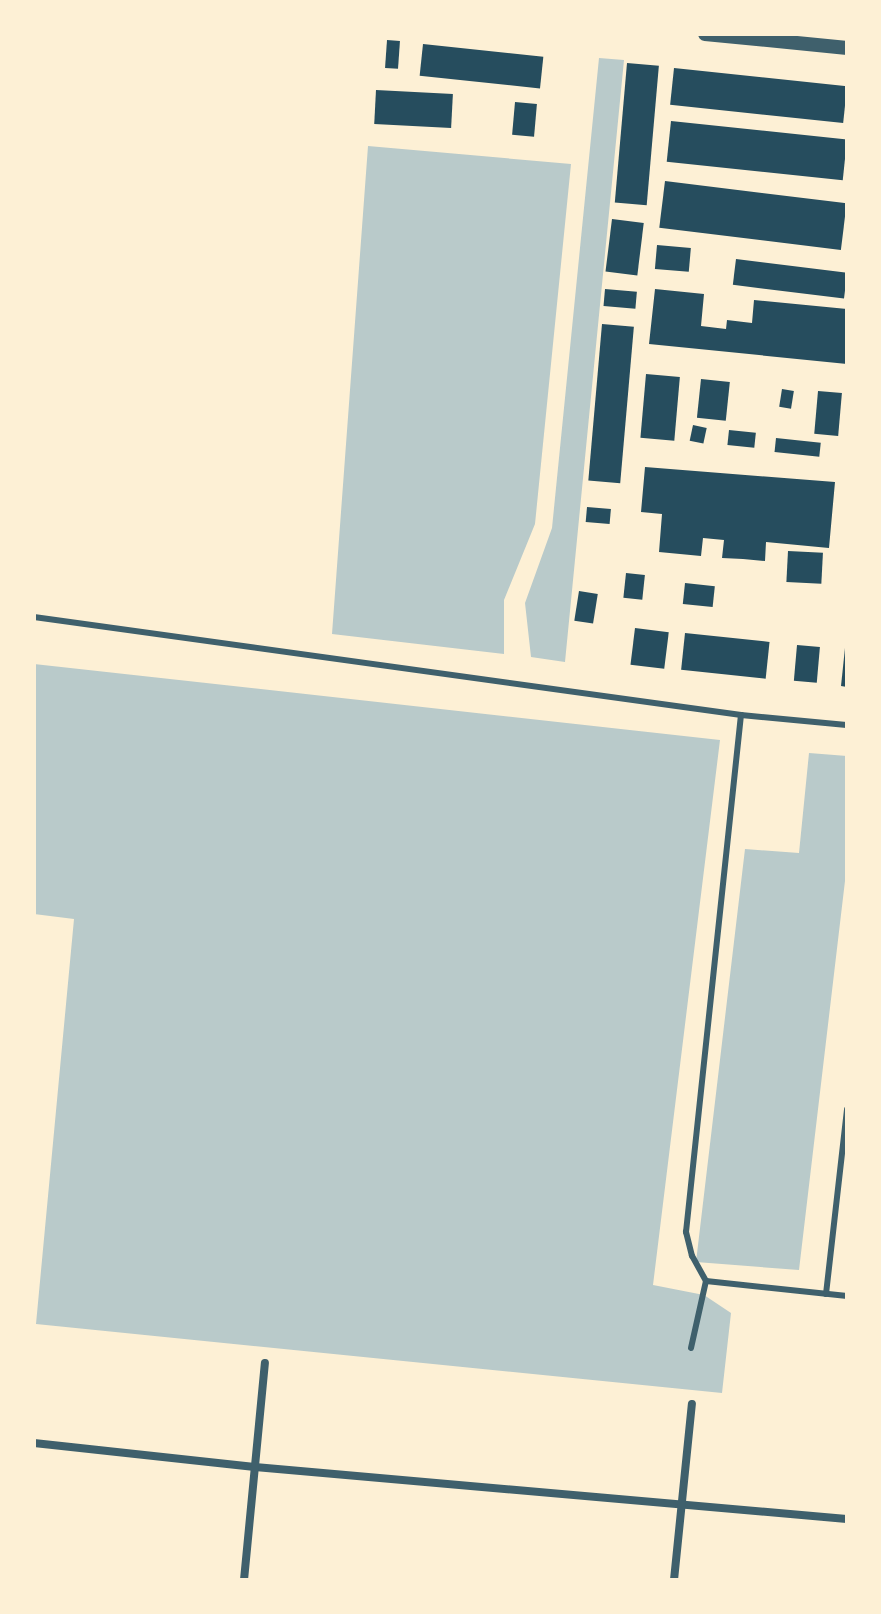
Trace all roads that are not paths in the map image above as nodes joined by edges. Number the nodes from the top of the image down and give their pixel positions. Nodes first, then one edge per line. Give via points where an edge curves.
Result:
1 (705, 34) edge
2 (770, 38) edge
3 (847, 48) edge
4 (34, 617) edge
5 (741, 715) junction
6 (847, 725) edge
7 (847, 1109) edge
8 (706, 1281) junction
9 (826, 1294) junction
10 (847, 1296) edge
11 (691, 1348) dead end
12 (265, 1363) dead end
13 (692, 1404) dead end
14 (34, 1443) edge
15 (255, 1467) junction
16 (680, 1505) junction
17 (847, 1519) edge
18 (244, 1580) edge
19 (674, 1580) edge

1 - 2 street
2 - 3 street
4 - 5 lane
5 - 6 lane
5 - 8 lane via 686,1232
7 - 9 lane
8 - 9 lane
8 - 11 lane
9 - 10 lane
12 - 15 street
13 - 16 street
14 - 15 street
15 - 16 street
15 - 18 street
16 - 17 street
16 - 19 street

